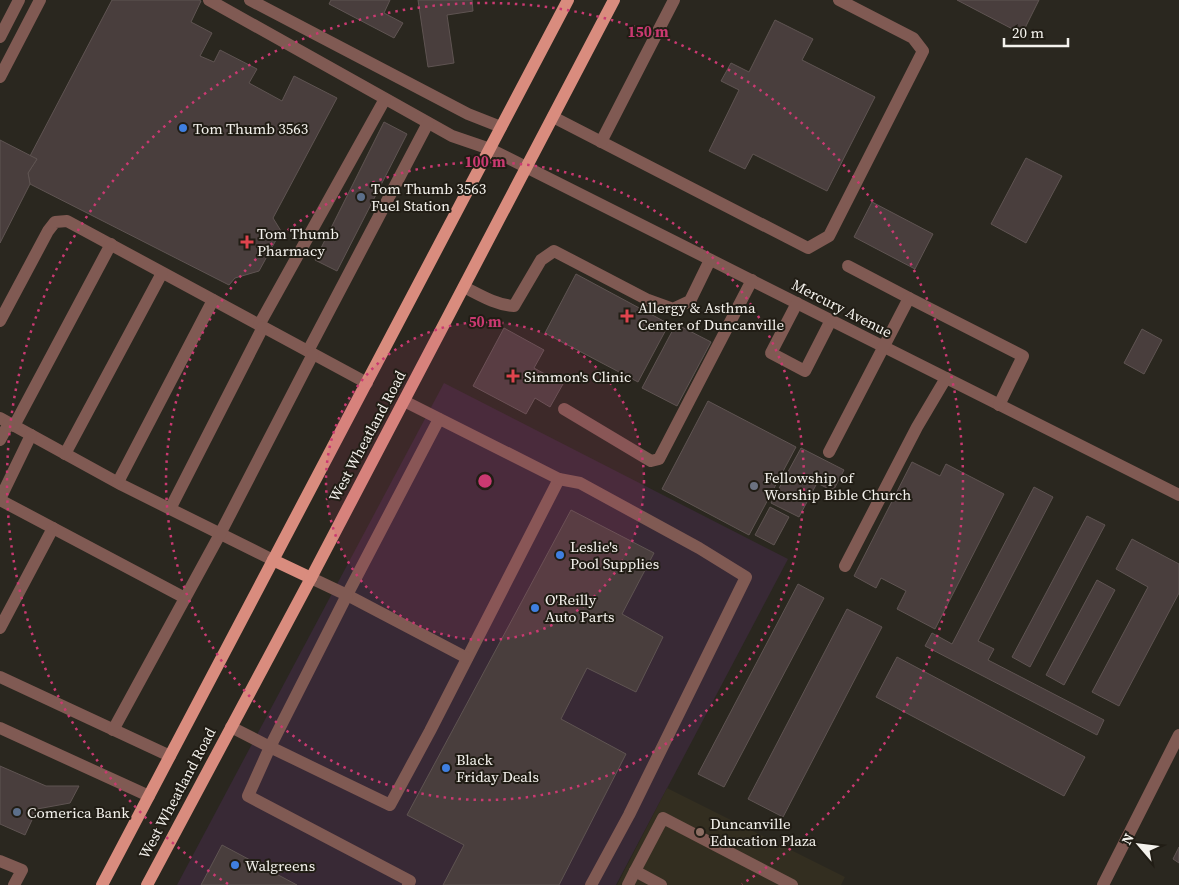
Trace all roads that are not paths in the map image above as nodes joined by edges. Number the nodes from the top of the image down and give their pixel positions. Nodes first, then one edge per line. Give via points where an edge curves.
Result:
1 (19, 0) edge
2 (40, 0) edge
3 (209, 0) edge
4 (250, 0) edge
5 (568, 0) edge
6 (614, 0) edge
7 (674, 0) edge
8 (839, 0) edge
9 (0, 37) edge
10 (0, 77) edge
11 (385, 98) junction
12 (553, 117) junction
13 (428, 123) junction
14 (501, 127) junction
15 (601, 142) junction
16 (490, 149) junction
17 (526, 167) junction
18 (110, 244) junction
19 (710, 260) junction
20 (848, 266) dead end
21 (162, 273) junction
22 (752, 280) junction
23 (464, 287) junction
24 (910, 298) junction
25 (212, 300) junction
26 (797, 303) junction
27 (831, 320) junction
28 (0, 321) edge
29 (261, 326) junction
30 (884, 347) junction
31 (310, 352) junction
32 (946, 378) junction
33 (366, 383) junction
34 (404, 401) junction
35 (999, 405) junction
36 (564, 409) dead end
37 (439, 419) junction
38 (8, 423) edge
39 (31, 436) junction
40 (0, 440) edge
41 (829, 452) dead end
42 (65, 454) junction
43 (559, 479) junction
44 (118, 482) junction
45 (1179, 495) edge
46 (0, 500) edge
47 (170, 509) junction
48 (53, 528) junction
49 (220, 534) junction
50 (273, 560) junction
51 (845, 566) dead end
52 (311, 578) junction
53 (346, 595) junction
54 (185, 598) junction
55 (0, 628) edge
56 (467, 658) junction
57 (0, 677) edge
58 (231, 727) junction
59 (0, 728) edge
60 (113, 730) junction
61 (1179, 735) edge
62 (270, 747) junction
63 (170, 756) junction
64 (149, 796) junction
65 (0, 861) edge
66 (635, 871) junction
67 (14, 885) edge
68 (102, 885) edge
69 (147, 885) edge
70 (408, 885) edge
71 (591, 885) edge
72 (628, 885) edge
73 (661, 885) edge
74 (792, 885) edge
75 (1103, 885) edge

1 - 9 street
2 - 10 street
3 - 11 street, Mercury Avenue
4 - 14 street via 468,114
5 - 14 main road, West Wheatland Road
6 - 12 main road, West Wheatland Road
7 - 15 street
8 - 15 street via 913,38 923,51 829,236 808,248
11 - 13 street, Mercury Avenue
11 - 29 street
12 - 15 street
12 - 17 main road, West Wheatland Road
13 - 16 street, Mercury Avenue via 452,136
13 - 31 street
14 - 16 main road, West Wheatland Road
16 - 17 street, Mercury Avenue
16 - 33 main road, West Wheatland Road
17 - 19 street, Mercury Avenue
17 - 23 main road, West Wheatland Road
18 - 21 street
18 - 28 street via 67,221 55,222
18 - 38 street
19 - 22 street, Mercury Avenue
19 - 23 street via 690,301 673,309 648,300 554,251 541,260 514,306 495,302
20 - 24 street
21 - 25 street
21 - 42 street
22 - 26 street, Mercury Avenue
22 - 36 street via 659,459 652,461
23 - 34 main road, West Wheatland Road
24 - 30 street
24 - 35 street via 1023,356
25 - 29 street
25 - 44 street
26 - 27 street, Mercury Avenue
26 - 27 street via 771,353 805,371
27 - 30 street, Mercury Avenue
29 - 31 street
29 - 47 street
30 - 32 street, Mercury Avenue
30 - 41 street
31 - 33 street
31 - 49 street
32 - 35 street, Mercury Avenue
32 - 51 street
33 - 50 main road, West Wheatland Road
34 - 37 street
34 - 52 main road, West Wheatland Road
35 - 45 street, Mercury Avenue
37 - 43 street
37 - 53 street
38 - 39 street
38 - 40 street
39 - 42 street
39 - 46 street
42 - 44 street
43 - 56 street
43 - 71 street via 580,483 746,576 629,815
44 - 47 street
46 - 48 street
47 - 49 street
48 - 54 street
48 - 55 street
49 - 50 street
49 - 54 street
50 - 52 main road
50 - 63 main road, West Wheatland Road
52 - 53 street
52 - 58 main road, West Wheatland Road
53 - 56 street
53 - 62 street
54 - 60 street
56 - 62 street via 390,805
57 - 60 street
58 - 62 street
58 - 69 main road, West Wheatland Road
59 - 64 street
60 - 63 street
61 - 75 street
62 - 70 street via 248,796 410,881
63 - 64 main road, West Wheatland Road
64 - 68 main road, West Wheatland Road
65 - 67 street via 22,870
66 - 72 street
66 - 73 street
66 - 74 street via 662,818

